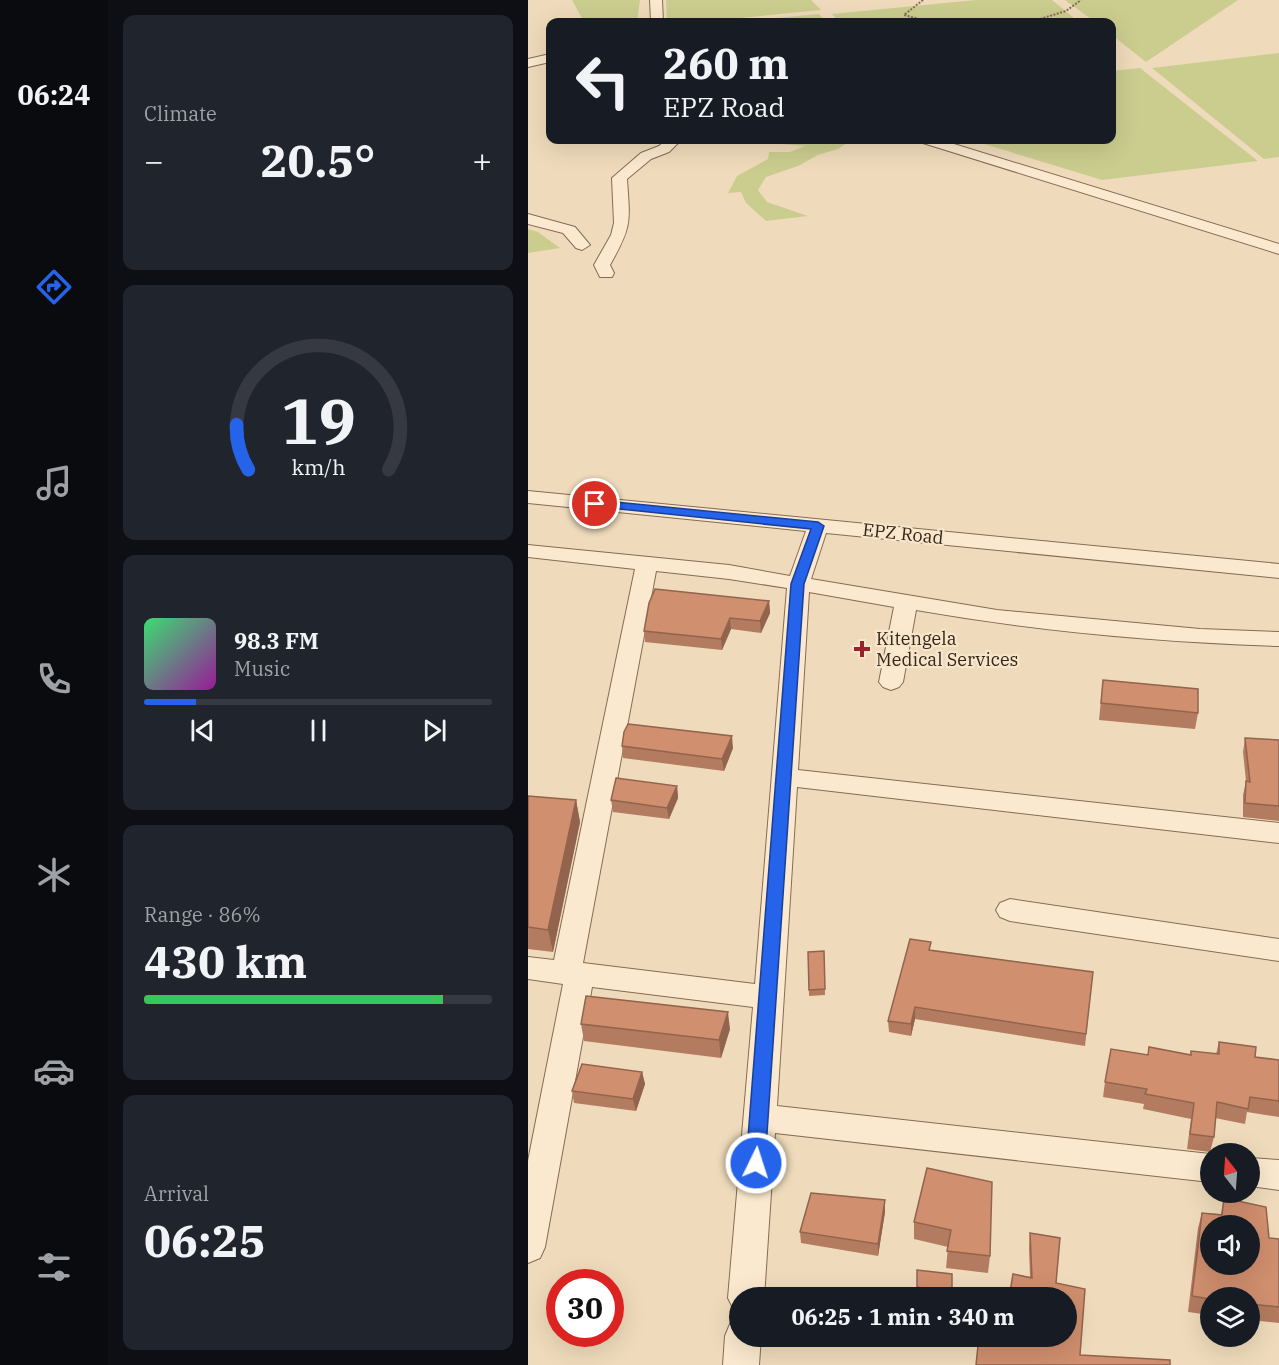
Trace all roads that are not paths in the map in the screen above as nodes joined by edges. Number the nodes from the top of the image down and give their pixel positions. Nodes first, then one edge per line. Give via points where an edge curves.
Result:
1 (656, 0) edge
2 (657, 18) edge
3 (546, 59) edge
4 (528, 63) edge
5 (670, 144) edge
6 (941, 144) edge
7 (528, 219) edge
8 (582, 245) dead end
9 (1279, 249) edge
10 (606, 273) dead end
11 (528, 497) edge
12 (818, 526) junction
13 (528, 551) edge
14 (647, 563) junction
15 (1279, 571) edge
16 (798, 584) junction
17 (906, 602) junction
18 (1279, 639) edge
19 (891, 682) dead end
20 (785, 777) junction
21 (1279, 833) edge
22 (1010, 910) dead end
23 (1279, 950) edge
24 (528, 968) edge
25 (573, 974) junction
26 (769, 997) junction
27 (759, 1118) junction
28 (1200, 1167) edge
29 (1260, 1173) edge
30 (1279, 1175) edge
31 (528, 1247) edge
32 (747, 1287) edge
33 (742, 1347) edge
34 (741, 1365) edge

1 - 2 street
3 - 4 street
5 - 10 street via 646,156 619,178 622,223 602,265
6 - 9 street
7 - 8 street via 568,230
11 - 12 street, EPZ Road
12 - 15 street, EPZ Road
12 - 16 street
13 - 14 street
14 - 16 street
14 - 25 street
16 - 17 street
16 - 20 street
17 - 18 street via 997,617 1200,636
17 - 19 street
20 - 21 street
20 - 26 street
22 - 23 street
24 - 25 street
25 - 26 street
25 - 31 street
26 - 27 street
27 - 28 street
27 - 32 street
29 - 30 street
33 - 34 street

